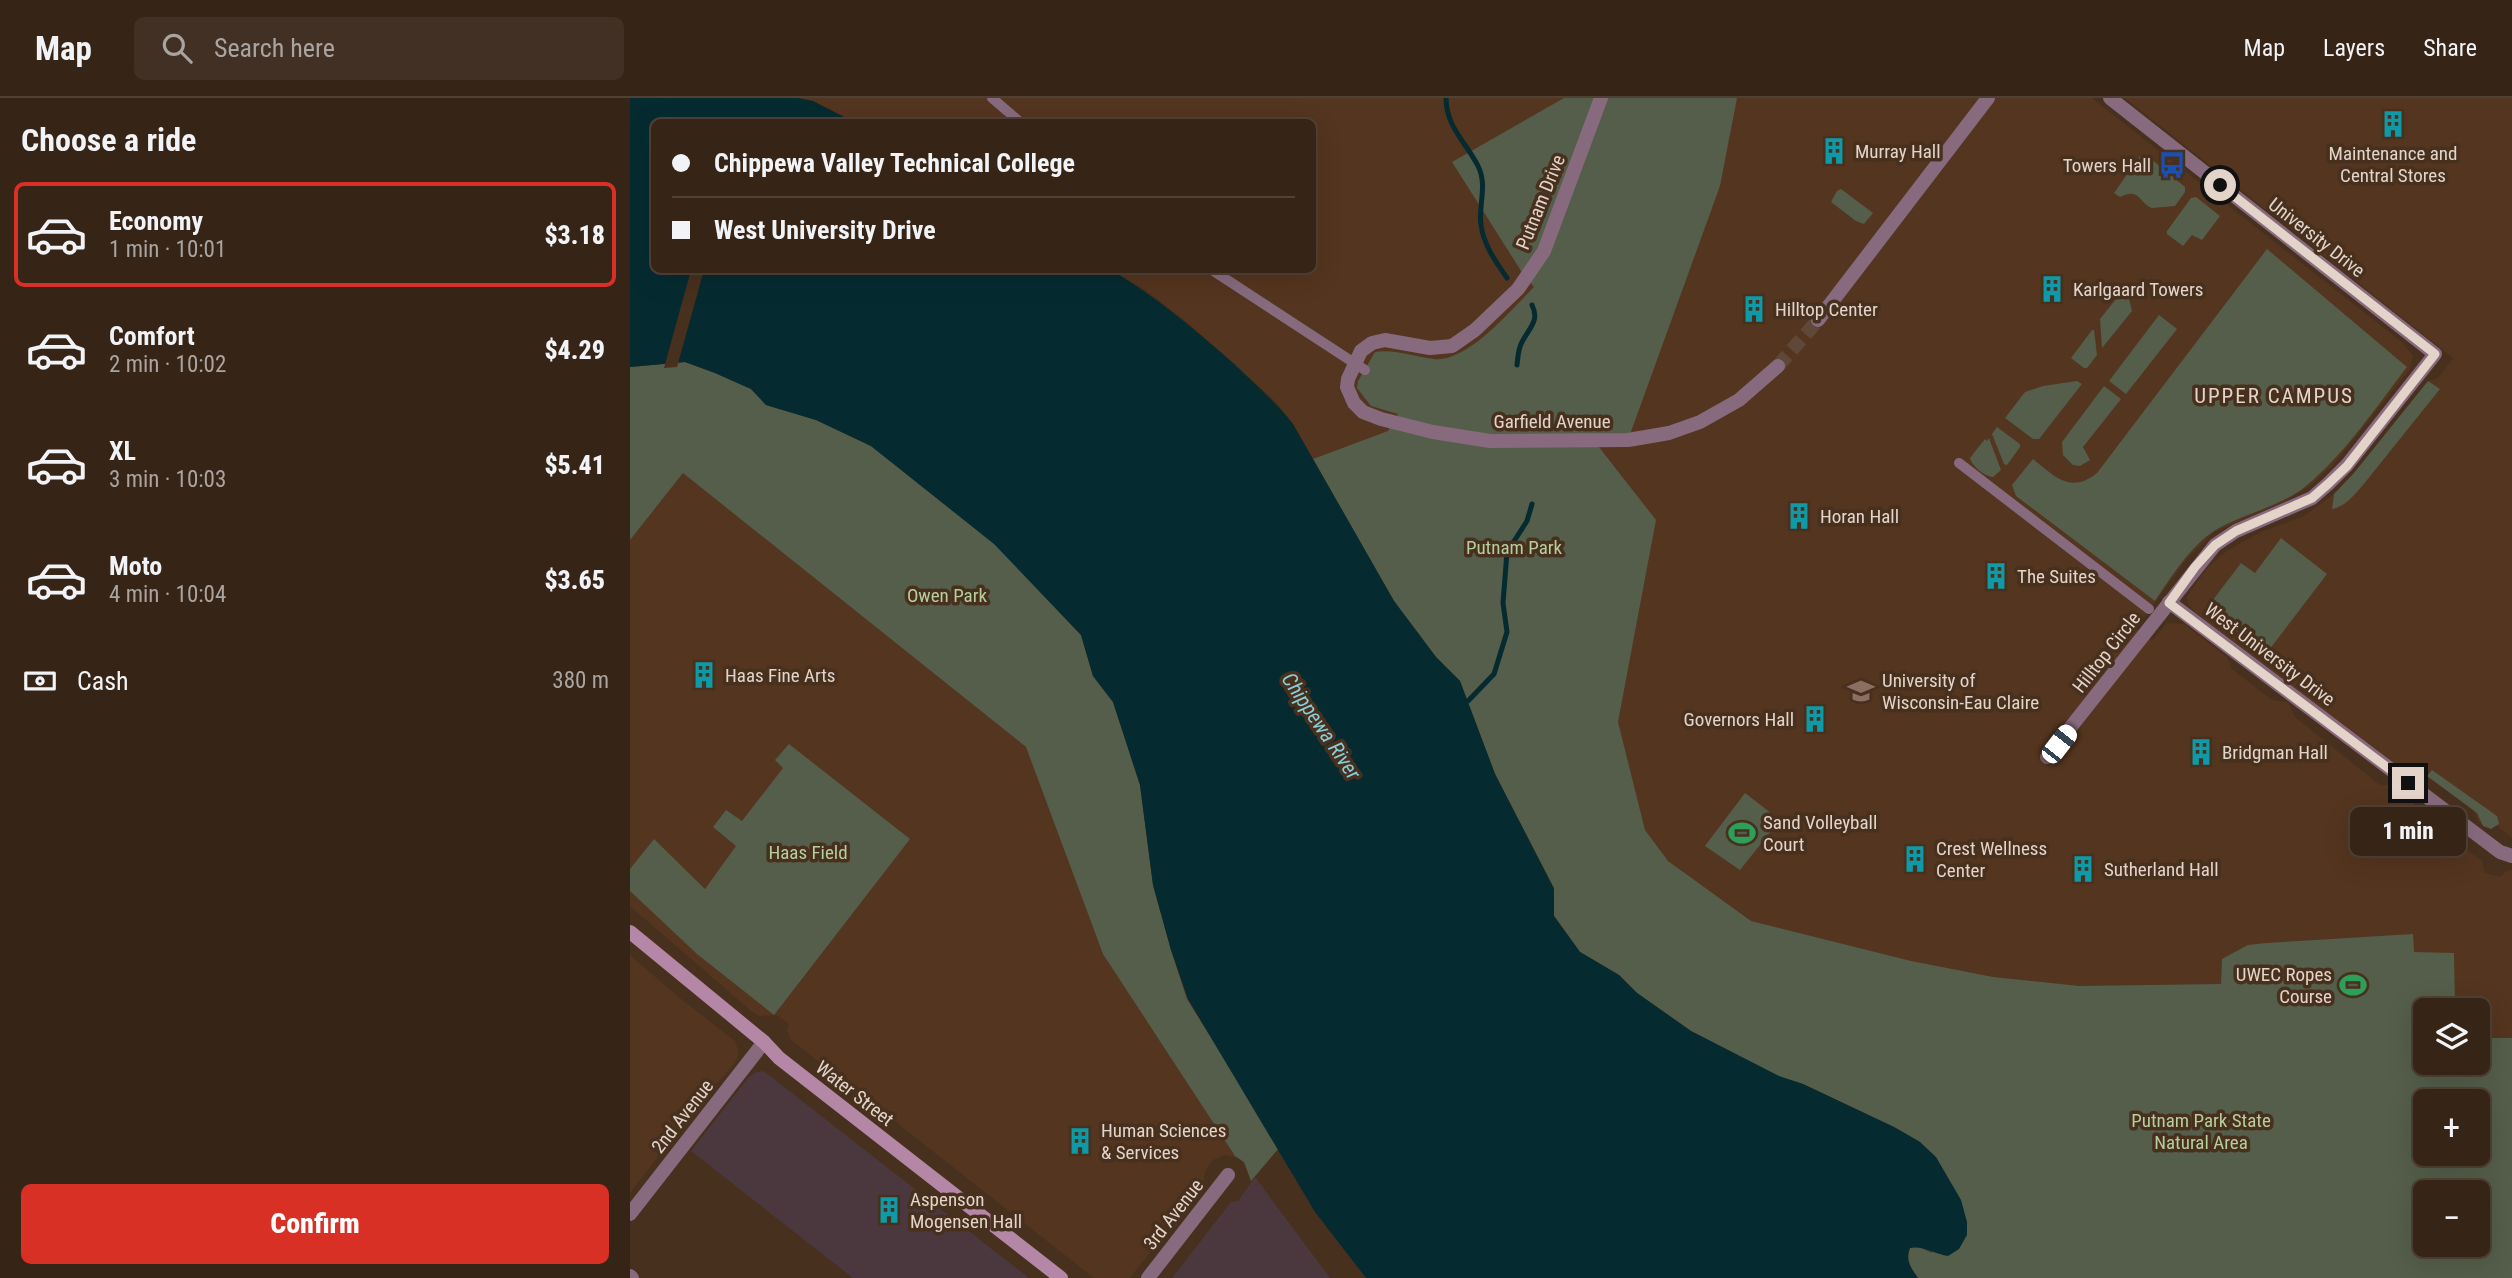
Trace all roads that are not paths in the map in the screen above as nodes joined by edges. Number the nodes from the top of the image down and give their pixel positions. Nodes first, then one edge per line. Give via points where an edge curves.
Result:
1 (992, 98) edge
2 (1601, 98) edge
3 (1988, 98) edge
4 (2110, 98) edge
5 (1016, 119) edge
6 (1217, 273) edge
7 (1818, 320) tunnel mouth
8 (1778, 366) tunnel mouth
9 (1360, 367) junction
10 (1959, 463) dead end
11 (2169, 603) junction
12 (2149, 609) dead end
13 (2047, 757) dead end
14 (2512, 856) edge
15 (630, 932) edge
16 (764, 1042) junction
17 (1228, 1174) dead end
18 (630, 1213) edge
19 (1062, 1278) edge
20 (1148, 1278) edge

1 - 5 street
2 - 9 street, Putnam Drive via 1544,251 1518,289 1452,346 1440,349 1385,340 1361,351
3 - 7 street
4 - 11 street, University Drive via 2435,354 2328,484 2312,498 2215,545
6 - 9 street
8 - 9 street, Garfield Avenue via 1739,400 1700,422 1649,437 1579,442 1490,441 1372,417 1349,393 1348,379
10 - 12 street
11 - 13 street, Hilltop Circle
11 - 14 street, West University Drive via 2500,852
15 - 16 main road, Water Street
16 - 18 street, 2nd Avenue
16 - 19 main road, Water Street
17 - 20 street, 3rd Avenue

